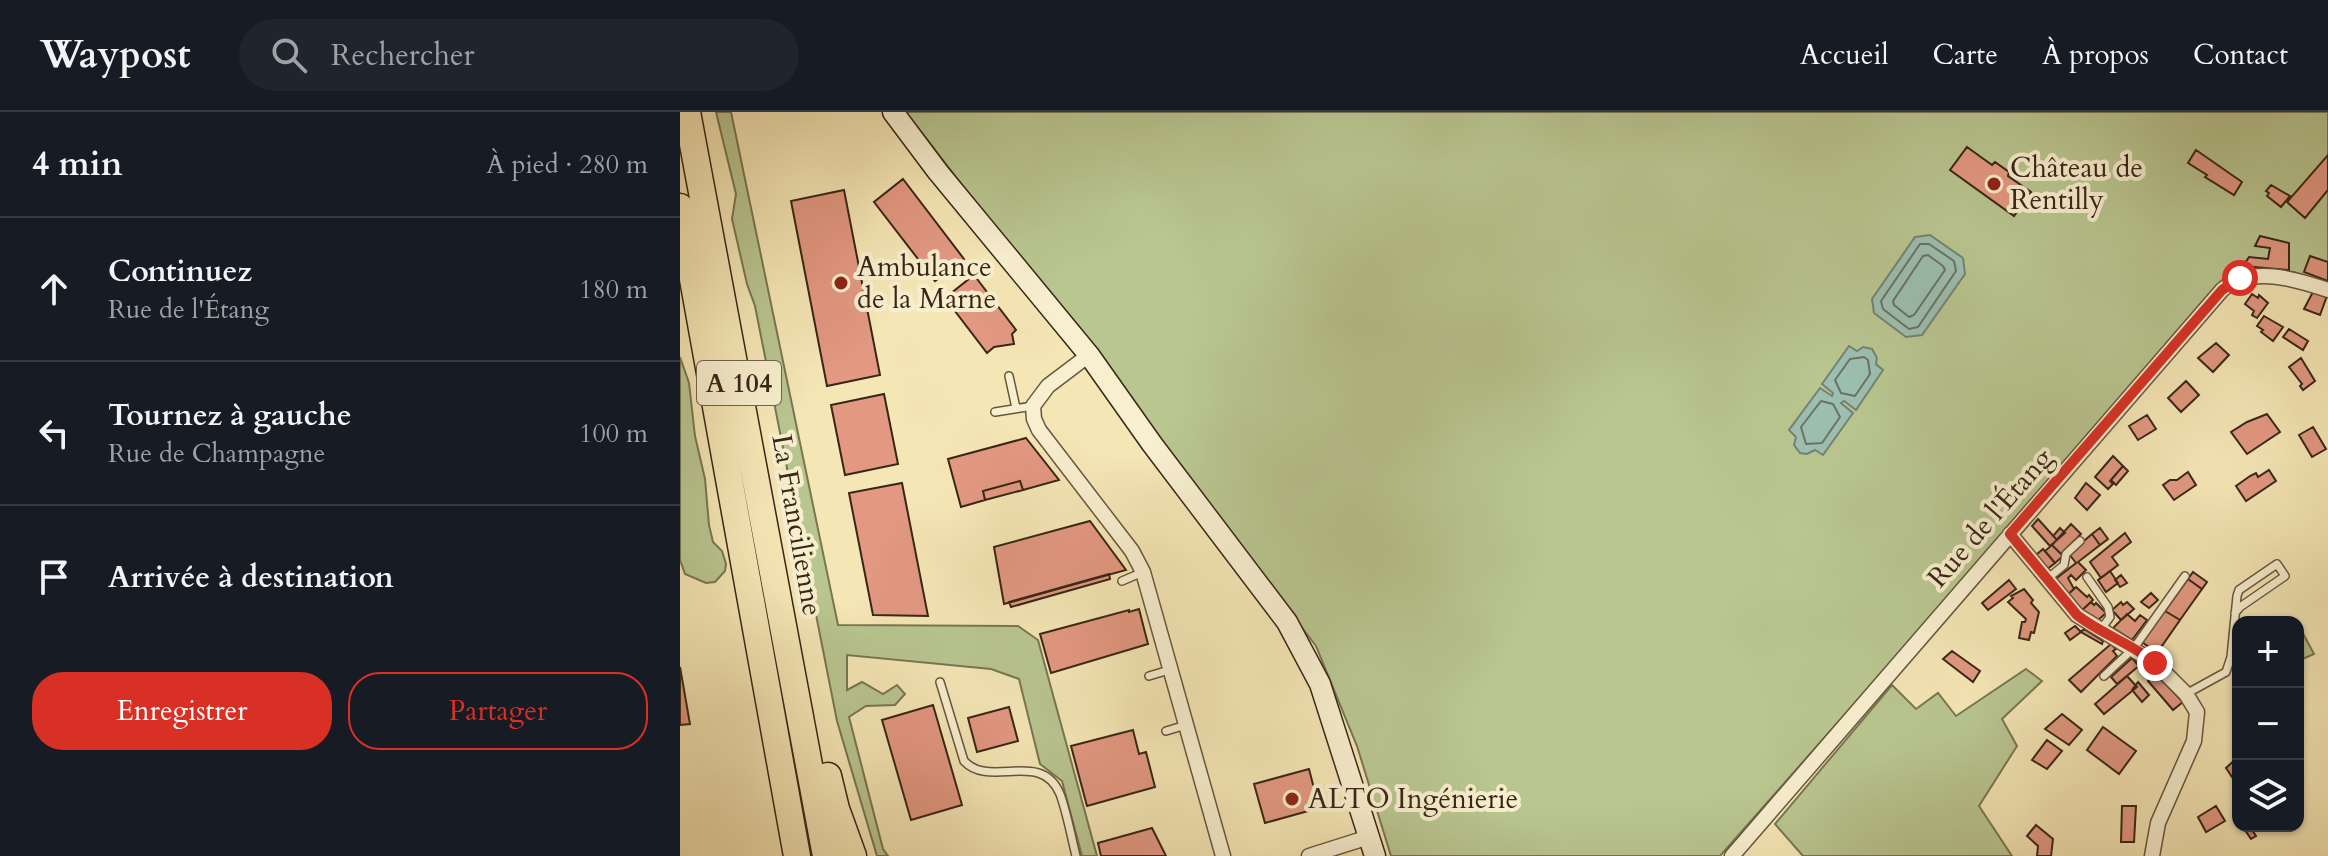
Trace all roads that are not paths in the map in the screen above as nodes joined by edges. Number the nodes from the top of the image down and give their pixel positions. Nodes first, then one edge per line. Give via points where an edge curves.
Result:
1 (687, 112) edge
2 (893, 112) edge
3 (680, 207) edge
4 (2322, 288) edge
5 (1036, 294) junction
6 (1081, 361) junction
7 (1009, 376) dead end
8 (1033, 406) junction
9 (1016, 408) junction
10 (995, 412) dead end
11 (1152, 444) junction
12 (2010, 534) junction
13 (2080, 541) dead end
14 (1143, 572) junction
15 (2185, 576) dead end
16 (2087, 577) dead end
17 (2047, 579) junction
18 (1122, 581) dead end
19 (2235, 613) junction
20 (2101, 630) junction
21 (2134, 648) junction
22 (788, 655) junction
23 (1172, 670) junction
24 (1149, 676) dead end
25 (2104, 676) dead end
26 (940, 682) dead end
27 (2186, 694) junction
28 (1186, 725) junction
29 (1166, 731) dead end
30 (783, 781) junction
31 (1372, 846) edge
32 (779, 856) edge
33 (797, 856) edge
34 (826, 856) edge
35 (853, 856) edge
36 (1076, 856) edge
37 (1223, 856) edge
38 (1309, 856) edge
39 (1732, 856) edge
40 (2152, 856) edge

1 - 22 highway, La Francilienne / A 104
2 - 5 main road
3 - 30 highway, A 104
4 - 12 street, Rue de l'Étang via 2255,276 2228,285
5 - 6 main road
5 - 11 main road via 1089,355
6 - 8 street via 1048,386
6 - 11 main road
7 - 9 lane
8 - 9 lane
8 - 14 street via 1039,430
9 - 10 lane
11 - 31 main road via 1307,656 1330,710
12 - 17 street
12 - 39 street, Rue de l'Étang
13 - 17 lane
14 - 18 lane
14 - 23 street
15 - 21 lane
16 - 20 lane via 2108,607 2110,617
17 - 20 street via 2077,615
19 - 19 lane via 2285,576 2277,564 2239,590
19 - 27 lane via 2229,667
20 - 21 street
21 - 25 lane
21 - 27 street
22 - 34 highway, La Francilienne / A 104
22 - 35 highway via 804,677
23 - 24 lane
23 - 28 street
26 - 36 lane via 964,761 985,773 1024,769 1048,779 1059,791
27 - 40 street via 2197,712 2196,731 2158,823
28 - 29 lane
28 - 37 street
30 - 32 highway via 773,815
30 - 33 highway, A 104
31 - 38 street

